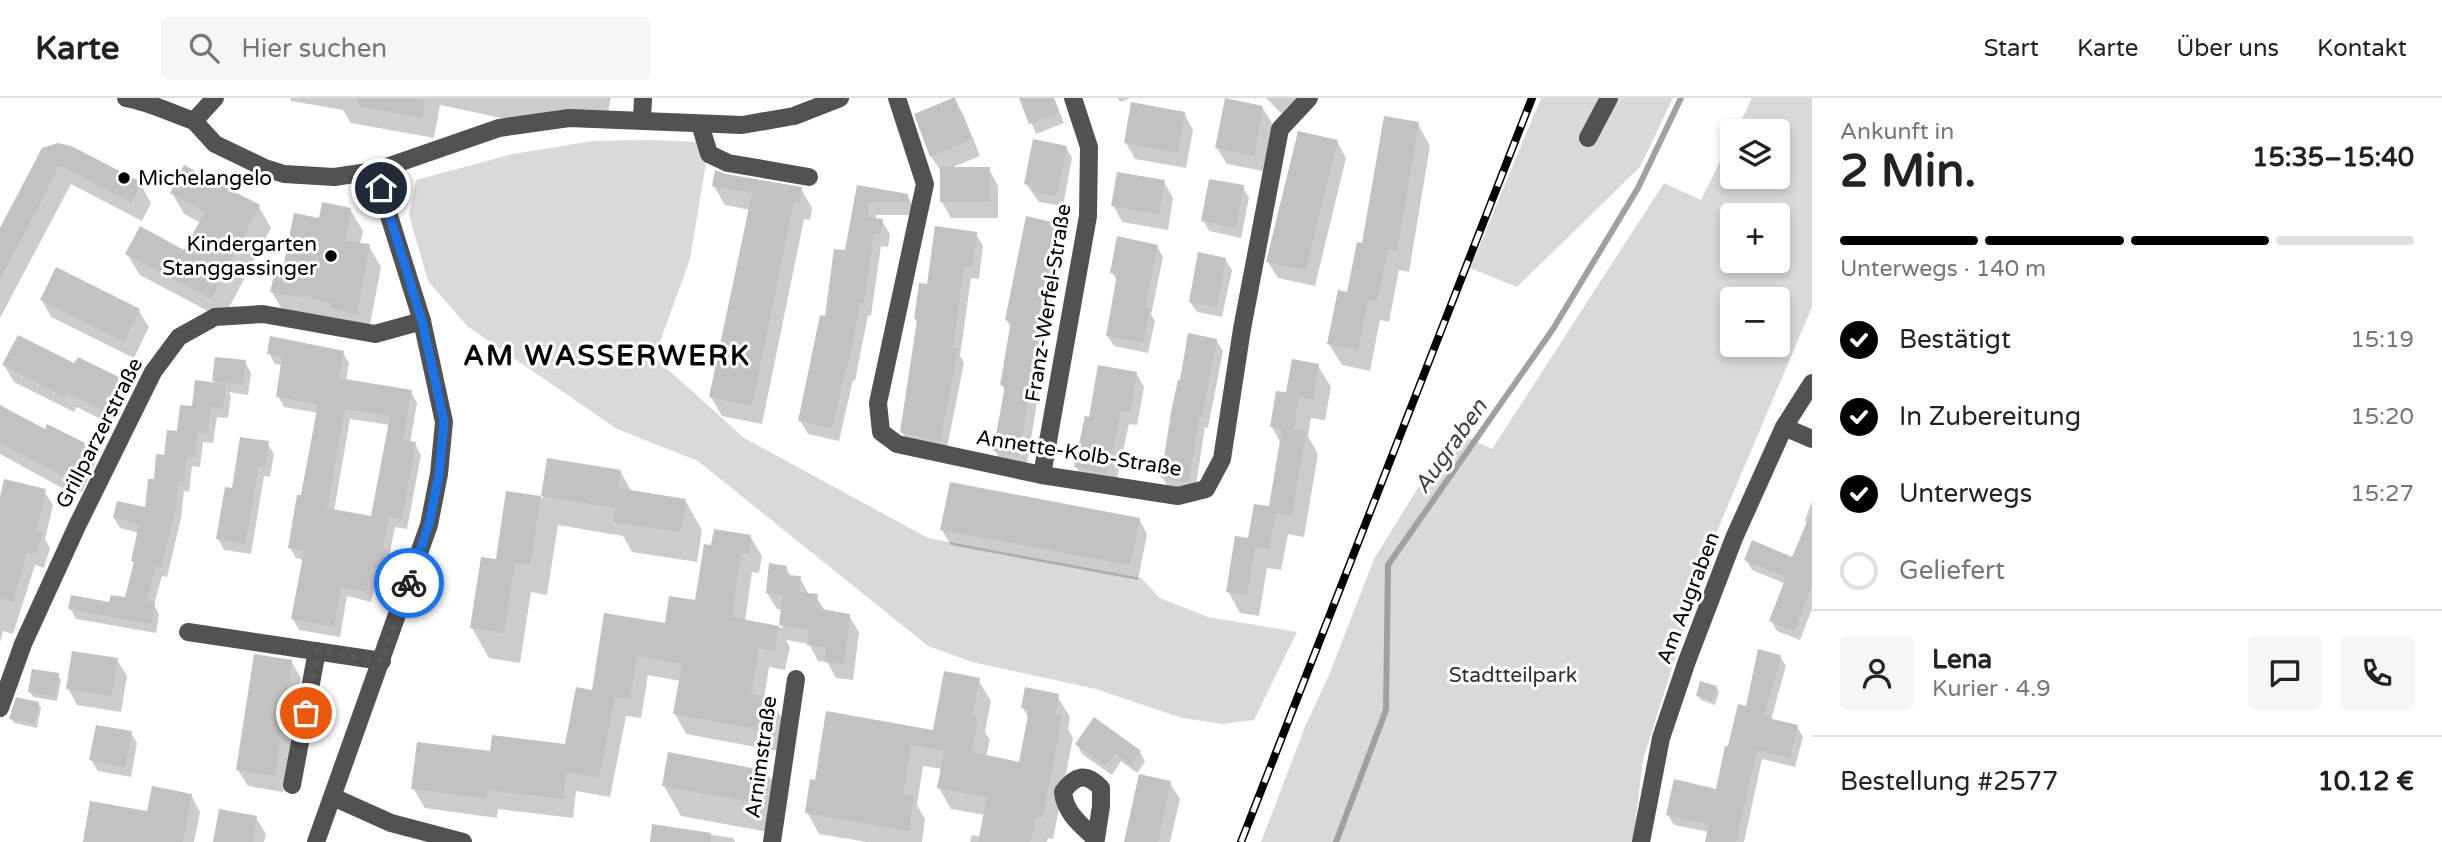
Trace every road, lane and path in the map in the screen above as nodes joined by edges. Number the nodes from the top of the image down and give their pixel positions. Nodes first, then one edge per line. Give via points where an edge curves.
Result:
1 (136, 98) edge
2 (215, 98) edge
3 (643, 98) edge
4 (840, 98) edge
5 (897, 98) edge
6 (1073, 98) edge
7 (1309, 98) edge
8 (1609, 98) edge
9 (642, 120) junction
10 (194, 121) junction
11 (700, 124) junction
12 (1588, 138) dead end
13 (375, 170) junction
14 (809, 177) dead end
15 (422, 321) junction
16 (1812, 383) edge
17 (1784, 427) junction
18 (1812, 439) edge
19 (1042, 475) junction
20 (188, 632) dead end
21 (317, 651) junction
22 (382, 661) junction
23 (796, 679) dead end
24 (0, 708) edge
25 (292, 785) dead end
26 (333, 797) junction
27 (316, 842) edge
28 (463, 842) edge
29 (772, 842) edge
30 (1641, 842) edge

1 - 10 street
2 - 10 street
3 - 9 street
4 - 11 street via 793,116 742,125
5 - 19 street, Annette-Kolb-Straße via 925,184 878,403 881,432 897,444
6 - 19 street, Franz-Werfel-Straße via 1088,147 1088,216
7 - 19 street, Annette-Kolb-Straße via 1280,129 1222,458 1206,489 1178,496
8 - 12 street
9 - 11 street
9 - 13 street via 569,118 499,128
10 - 13 street via 215,145 285,174 334,177
11 - 14 street via 709,154 719,159
13 - 15 street
15 - 22 street via 444,422 439,474 429,524
15 - 24 street, Grillparzerstraße via 375,334 263,314 215,317 178,337 153,372 77,526 23,644
16 - 17 street, Am Augraben
17 - 18 street
17 - 30 street, Am Augraben via 1687,660 1661,738
20 - 21 street
21 - 22 street
21 - 25 street
22 - 26 street
23 - 29 street, Arnimstraße
26 - 27 street
26 - 28 street via 391,823

